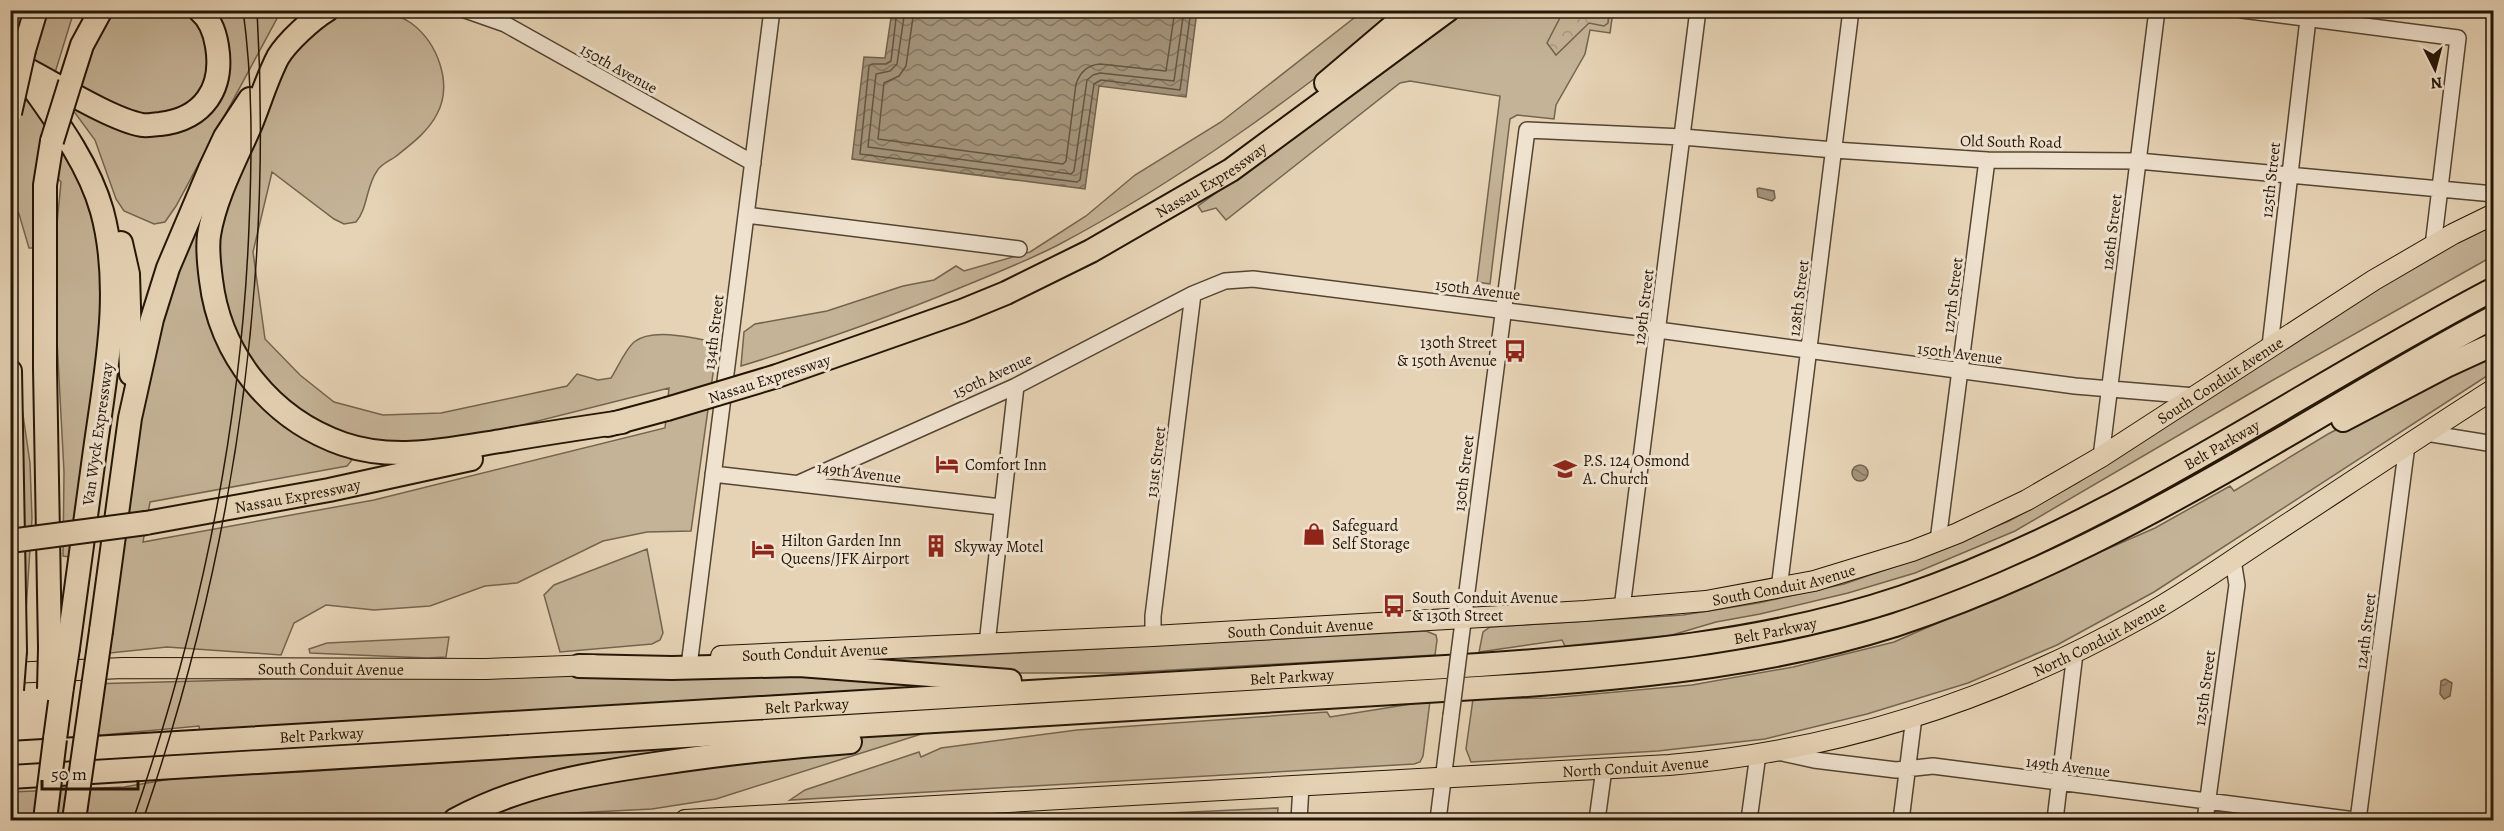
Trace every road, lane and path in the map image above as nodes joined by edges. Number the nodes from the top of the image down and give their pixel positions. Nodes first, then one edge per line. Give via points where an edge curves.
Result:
1 (36, 10) edge
2 (101, 10) edge
3 (115, 10) edge
4 (199, 10) edge
5 (303, 10) edge
6 (327, 10) edge
7 (465, 10) edge
8 (772, 10) edge
9 (1412, 10) edge
10 (1448, 10) edge
11 (1698, 10) edge
12 (1851, 10) edge
13 (2157, 10) edge
14 (2242, 10) edge
15 (2308, 19) junction
16 (82, 45) junction
17 (279, 56) junction
18 (19, 57) edge
19 (10, 113) edge
20 (1527, 130) joint
21 (1683, 137) junction
22 (1834, 150) junction
23 (1987, 160) junction
24 (2138, 160) junction
25 (753, 163) junction
26 (2288, 177) junction
27 (2441, 189) junction
28 (2493, 195) edge
29 (2493, 214) edge
30 (746, 215) junction
31 (1125, 232) junction
32 (2433, 246) junction
33 (1019, 249) dead end
34 (2493, 290) edge
35 (1193, 294) junction
36 (1502, 310) junction
37 (2493, 317) edge
38 (1658, 330) junction
39 (2493, 344) edge
40 (2270, 346) junction
41 (1810, 352) junction
42 (10, 371) edge
43 (1960, 371) junction
44 (1016, 386) junction
45 (2110, 387) junction
46 (2493, 389) edge
47 (2195, 396) junction
48 (130, 418) junction
49 (622, 422) junction
50 (2426, 433) junction
51 (2493, 444) edge
52 (2407, 445) junction
53 (2101, 457) junction
54 (713, 474) junction
55 (799, 483) junction
56 (1001, 507) junction
57 (2141, 517) junction
58 (1938, 541) junction
59 (10, 542) edge
60 (2233, 560) junction
61 (1779, 589) junction
62 (1622, 608) junction
63 (1464, 617) junction
64 (1153, 636) junction
65 (987, 644) junction
66 (59, 648) junction
67 (2075, 652) junction
68 (690, 658) junction
69 (579, 666) junction
70 (12, 679) edge
71 (1105, 688) junction
72 (1278, 700) junction
73 (1914, 717) junction
74 (10, 753) edge
75 (1767, 753) junction
76 (1604, 769) junction
77 (1908, 769) junction
78 (10, 777) edge
79 (1444, 777) junction
80 (2060, 783) junction
81 (1301, 786) junction
82 (2207, 802) junction
83 (46, 813) edge
84 (75, 820) edge
85 (455, 820) edge
86 (685, 820) edge
87 (1299, 820) edge
88 (1438, 820) edge
89 (1597, 820) edge
90 (1749, 820) edge
91 (1901, 820) edge
92 (2055, 820) edge
93 (2205, 820) edge
94 (2357, 820) edge

1 - 18 highway
2 - 16 highway
3 - 16 highway
4 - 18 highway via 215,35 219,61 215,89 199,110 177,122 143,125 111,114
5 - 17 highway
6 - 17 highway
7 - 25 street, 150th Avenue via 505,24
8 - 25 street, 134th Street
9 - 31 highway via 1318,90
10 - 31 highway, Nassau Expressway via 1231,170
11 - 21 street, 129th Street
12 - 22 street, 128th Street
13 - 24 street, 126th Street
14 - 15 street
15 - 26 street, 125th Street
15 - 27 street via 2458,38
16 - 66 highway, bridge via 52,141 45,185 45,368
17 - 48 highway via 225,137 168,268
17 - 49 highway via 219,201 208,247 215,306 225,336 237,359 269,398 291,418 317,433 387,453 447,449
18 - 19 highway, bridge
18 - 48 highway via 54,97 81,139 101,182 120,240 128,274
18 - 66 highway, Van Wyck Expressway via 89,179 102,210 111,257 112,318 106,374
20 - 21 street, Old South Road
20 - 36 street, 130th Street
21 - 22 street, Old South Road
21 - 38 street, 129th Street
22 - 23 street, Old South Road
22 - 41 street, 128th Street
23 - 24 street, Old South Road
23 - 43 street, 127th Street
24 - 26 street, Old South Road
24 - 45 street, 126th Street
25 - 30 street, 134th Street
26 - 27 street, Old South Road
26 - 40 street, 125th Street
27 - 28 street, Old South Road
27 - 32 street
29 - 32 main road, South Conduit Avenue
30 - 33 street
30 - 54 street, 134th Street
31 - 49 highway, Nassau Expressway, bridge via 1006,293 897,335
32 - 40 main road, South Conduit Avenue
34 - 71 highway, Belt Parkway via 2096,513 1970,572 1858,610 1745,637 1629,652
35 - 36 street, 150th Avenue via 1225,281 1253,279
35 - 44 street, 150th Avenue
35 - 64 street, 131st Street
36 - 38 street, 150th Avenue
36 - 63 street, 130th Street
37 - 57 highway, Belt Parkway
38 - 41 street, 150th Avenue
38 - 62 street, 129th Street
39 - 57 highway via 2384,397 2274,459
40 - 47 main road, South Conduit Avenue
41 - 43 street, 150th Avenue
41 - 61 street, 128th Street
42 - 70 highway
43 - 45 street, 150th Avenue
43 - 58 street, 127th Street
44 - 55 street, 150th Avenue
44 - 56 street
45 - 47 street, 150th Avenue
45 - 53 street, 126th Street
46 - 50 main road, North Conduit Avenue
47 - 53 main road, South Conduit Avenue
48 - 84 highway, bridge
49 - 59 highway, Nassau Expressway, bridge via 373,481 146,523
50 - 51 street
50 - 52 main road, North Conduit Avenue
52 - 60 main road, North Conduit Avenue
52 - 94 street, 124th Street
53 - 58 main road, South Conduit Avenue via 2028,500
54 - 55 street, 149th Avenue
54 - 68 street, 134th Street
55 - 56 street, 149th Avenue
56 - 65 street
57 - 72 highway, Belt Parkway via 1962,600 1892,626 1794,651 1585,681
58 - 61 main road, South Conduit Avenue via 1854,570
60 - 67 main road, North Conduit Avenue via 2141,619
60 - 82 street, 125th Street via 2236,585
61 - 62 main road, South Conduit Avenue via 1706,601
62 - 63 main road, South Conduit Avenue
63 - 64 main road, South Conduit Avenue
63 - 79 street, 130th Street, bridge
64 - 65 main road, South Conduit Avenue
65 - 68 main road, South Conduit Avenue
66 - 83 highway, Van Wyck Expressway, bridge
67 - 73 main road, North Conduit Avenue via 1995,689
67 - 80 street
68 - 69 main road, South Conduit Avenue
69 - 70 main road, South Conduit Avenue via 423,670 186,668
69 - 71 highway via 800,665
71 - 74 highway, Belt Parkway
72 - 78 highway, Belt Parkway
72 - 85 highway via 1173,721 815,744 681,760 535,787 485,804
73 - 75 main road, North Conduit Avenue
73 - 77 street
75 - 76 main road, North Conduit Avenue
75 - 77 street, 149th Avenue
75 - 90 street
76 - 79 main road, North Conduit Avenue
76 - 89 street
77 - 80 street, 149th Avenue via 1933,766
77 - 91 street
79 - 81 main road, North Conduit Avenue
79 - 88 street, 130th Street
80 - 82 street, 149th Avenue
80 - 92 street
81 - 86 main road, North Conduit Avenue
81 - 87 street
82 - 93 street, 125th Street
82 - 94 street, 149th Avenue

